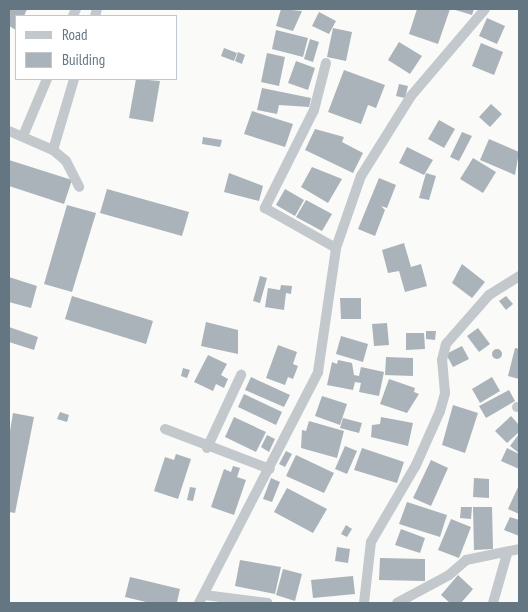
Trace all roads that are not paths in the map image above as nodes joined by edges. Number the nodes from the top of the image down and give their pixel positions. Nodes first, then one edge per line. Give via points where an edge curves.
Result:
1 (485, 9) edge
2 (326, 63) dead end
3 (47, 80) edge
4 (74, 80) edge
5 (9, 130) edge
6 (23, 136) junction
7 (53, 150) junction
8 (79, 187) dead end
9 (336, 248) junction
10 (519, 276) edge
11 (241, 374) dead end
12 (164, 429) dead end
13 (208, 448) junction
14 (270, 469) junction
15 (519, 549) edge
16 (507, 554) junction
17 (202, 599) edge
18 (268, 603) edge
19 (364, 603) edge
20 (397, 603) edge
21 (493, 603) edge

1 - 9 street via 412,96 361,176
2 - 9 street via 314,110 265,208
3 - 6 street
4 - 7 street
5 - 6 street
6 - 7 street
7 - 8 street via 66,161
9 - 14 street via 318,372
10 - 19 street via 489,295 446,344 442,360 445,393 440,411 416,465 371,542
11 - 13 street
12 - 13 street
13 - 14 street
14 - 17 street
15 - 16 street
16 - 20 street via 466,560 449,576
16 - 21 street
17 - 18 street

